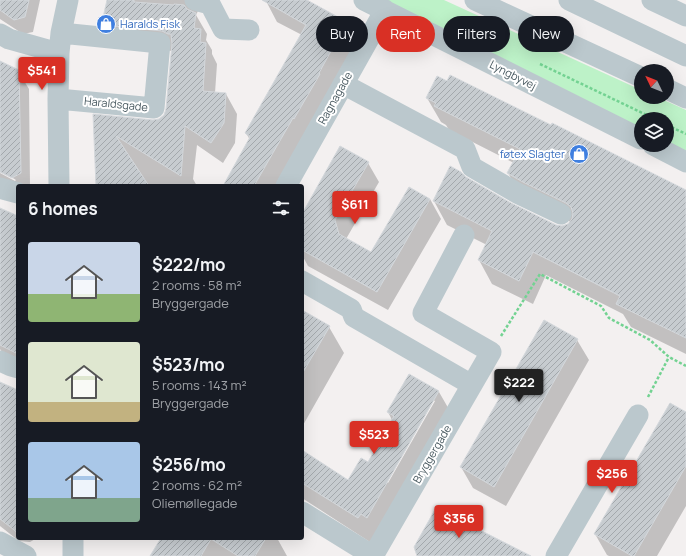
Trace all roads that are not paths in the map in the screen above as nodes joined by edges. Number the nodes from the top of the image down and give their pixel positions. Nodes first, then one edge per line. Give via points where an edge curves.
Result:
1 (68, 0) edge
2 (195, 0) edge
3 (364, 0) edge
4 (476, 0) edge
5 (569, 0) edge
6 (652, 0) edge
7 (385, 10) junction
8 (686, 16) edge
9 (249, 30) dead end
10 (0, 34) edge
11 (60, 43) junction
12 (686, 56) edge
13 (634, 74) edge
14 (344, 84) junction
15 (674, 92) edge
16 (58, 98) junction
17 (686, 98) edge
18 (634, 135) edge
19 (667, 152) edge
20 (686, 162) edge
21 (59, 184) edge
22 (287, 184) edge
23 (0, 188) edge
24 (16, 192) edge
25 (561, 214) dead end
26 (464, 235) dead end
27 (304, 282) edge
28 (0, 361) edge
29 (16, 367) edge
30 (472, 385) junction
31 (638, 415) road end
32 (304, 513) edge
33 (73, 540) edge
34 (0, 542) edge
35 (26, 556) edge
36 (73, 556) edge
37 (373, 556) edge
38 (556, 556) edge

1 - 11 street
2 - 9 street via 210,4 223,29
3 - 7 street, Lyngbyvej
4 - 13 street
5 - 12 street
6 - 8 street
7 - 14 street, Ragnagade
7 - 18 street, Lyngbyvej
10 - 11 street via 9,39
11 - 16 street
11 - 16 street, Haraldsgade via 160,43 154,108
14 - 22 street, Ragnagade
14 - 25 street via 465,149 472,167
15 - 17 street
16 - 21 street
19 - 20 street
23 - 24 street
26 - 30 street, Bryggergade via 423,313 491,352
27 - 30 street via 351,309 354,317
28 - 29 street
30 - 37 street, Bryggergade
31 - 38 street
32 - 37 street
33 - 36 street
34 - 35 street

